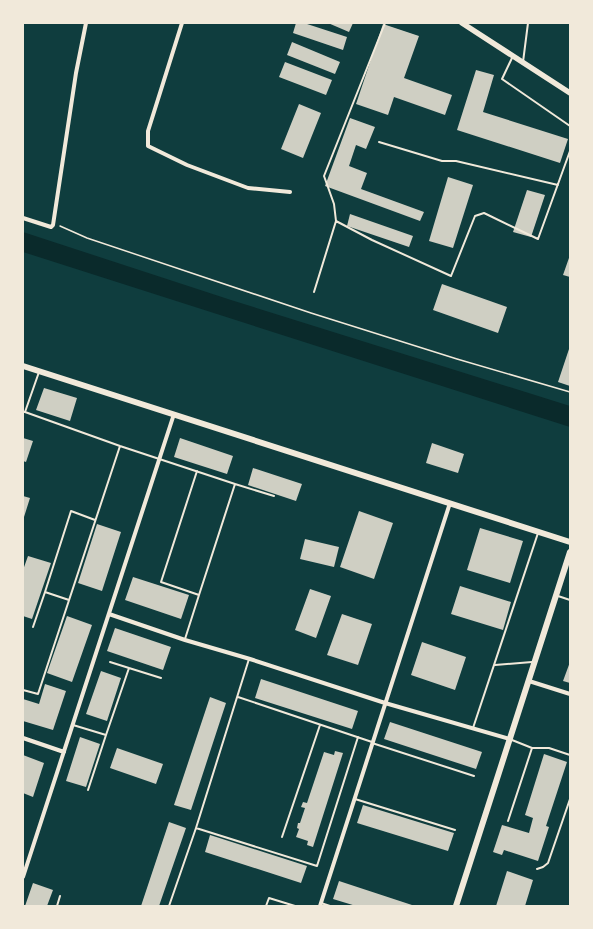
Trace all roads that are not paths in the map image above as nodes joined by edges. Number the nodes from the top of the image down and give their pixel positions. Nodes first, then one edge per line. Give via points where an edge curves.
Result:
1 (86, 23) edge
2 (182, 23) edge
3 (385, 23) edge
4 (462, 23) edge
5 (528, 23) edge
6 (513, 57) junction
7 (523, 63) junction
8 (570, 93) edge
9 (570, 126) edge
10 (379, 142) dead end
11 (570, 151) edge
12 (558, 185) junction
13 (290, 192) dead end
14 (23, 218) edge
15 (336, 222) junction
16 (314, 292) dead end
17 (23, 366) edge
18 (40, 371) junction
19 (24, 412) edge
20 (174, 414) junction
21 (120, 446) junction
22 (159, 459) junction
23 (197, 471) junction
24 (235, 484) junction
25 (274, 496) dead end
26 (450, 502) junction
27 (95, 520) junction
28 (538, 532) junction
29 (570, 542) edge
30 (570, 552) edge
31 (45, 592) junction
32 (199, 594) junction
33 (556, 595) junction
34 (69, 600) junction
35 (570, 600) edge
36 (109, 614) junction
37 (33, 626) dead end
38 (185, 640) junction
39 (250, 659) junction
40 (110, 662) dead end
41 (536, 662) junction
42 (494, 665) junction
43 (129, 668) junction
44 (161, 678) dead end
45 (529, 681) junction
46 (23, 690) edge
47 (570, 694) edge
48 (238, 697) junction
49 (385, 703) junction
50 (73, 725) junction
51 (320, 725) junction
52 (473, 728) junction
53 (106, 735) junction
54 (358, 737) junction
55 (23, 738) edge
56 (510, 739) junction
57 (372, 742) junction
58 (532, 748) junction
59 (64, 752) junction
60 (570, 755) edge
61 (474, 776) dead end
62 (88, 790) dead end
63 (354, 798) junction
64 (570, 799) edge
65 (508, 821) dead end
66 (196, 828) junction
67 (455, 830) dead end
68 (282, 837) dead end
69 (537, 869) dead end
70 (23, 877) edge
71 (60, 896) dead end
72 (321, 905) edge
73 (57, 906) edge
74 (169, 906) edge
75 (266, 906) edge
76 (295, 906) edge
77 (330, 906) edge
78 (456, 906) edge

1 - 14 street via 53,223 51,227
2 - 13 street via 148,131 148,146 188,165 248,188
3 - 15 lane via 324,176 334,204
4 - 6 street
5 - 7 lane
6 - 7 street
6 - 9 lane via 502,79
7 - 8 street
10 - 12 lane via 442,161 456,161
11 - 12 lane
12 - 15 lane via 538,238 484,213 475,216 452,276
15 - 16 lane
17 - 18 main road
18 - 19 lane
18 - 20 main road
19 - 21 lane
20 - 22 street
20 - 26 main road
21 - 22 lane
21 - 27 lane
22 - 23 lane
22 - 36 street
23 - 24 lane
23 - 32 lane via 160,582
24 - 25 lane
24 - 32 lane
26 - 28 main road
26 - 49 street
27 - 31 lane via 71,511
27 - 34 lane
28 - 29 main road
28 - 42 lane
30 - 33 main road
31 - 34 lane
31 - 37 lane
32 - 38 lane
33 - 35 lane
33 - 41 main road
34 - 46 lane via 38,694
36 - 38 street
36 - 50 street
38 - 39 street
39 - 48 lane
39 - 49 street
40 - 43 lane
41 - 42 lane
41 - 45 main road
42 - 52 lane
43 - 44 lane
43 - 53 lane
45 - 47 street
45 - 56 main road
48 - 51 lane
48 - 66 lane
49 - 52 street
49 - 57 street
50 - 53 lane
50 - 59 street
51 - 54 lane
51 - 68 lane
52 - 56 street
53 - 62 lane
54 - 57 lane
54 - 66 lane via 317,866
55 - 59 street
56 - 58 lane
56 - 78 main road
57 - 61 lane
57 - 63 street
58 - 60 lane via 549,748
58 - 65 lane
59 - 70 street
63 - 67 lane
63 - 72 street
64 - 69 lane via 548,863
66 - 74 lane
71 - 73 lane
72 - 77 lane
75 - 76 lane via 269,898

